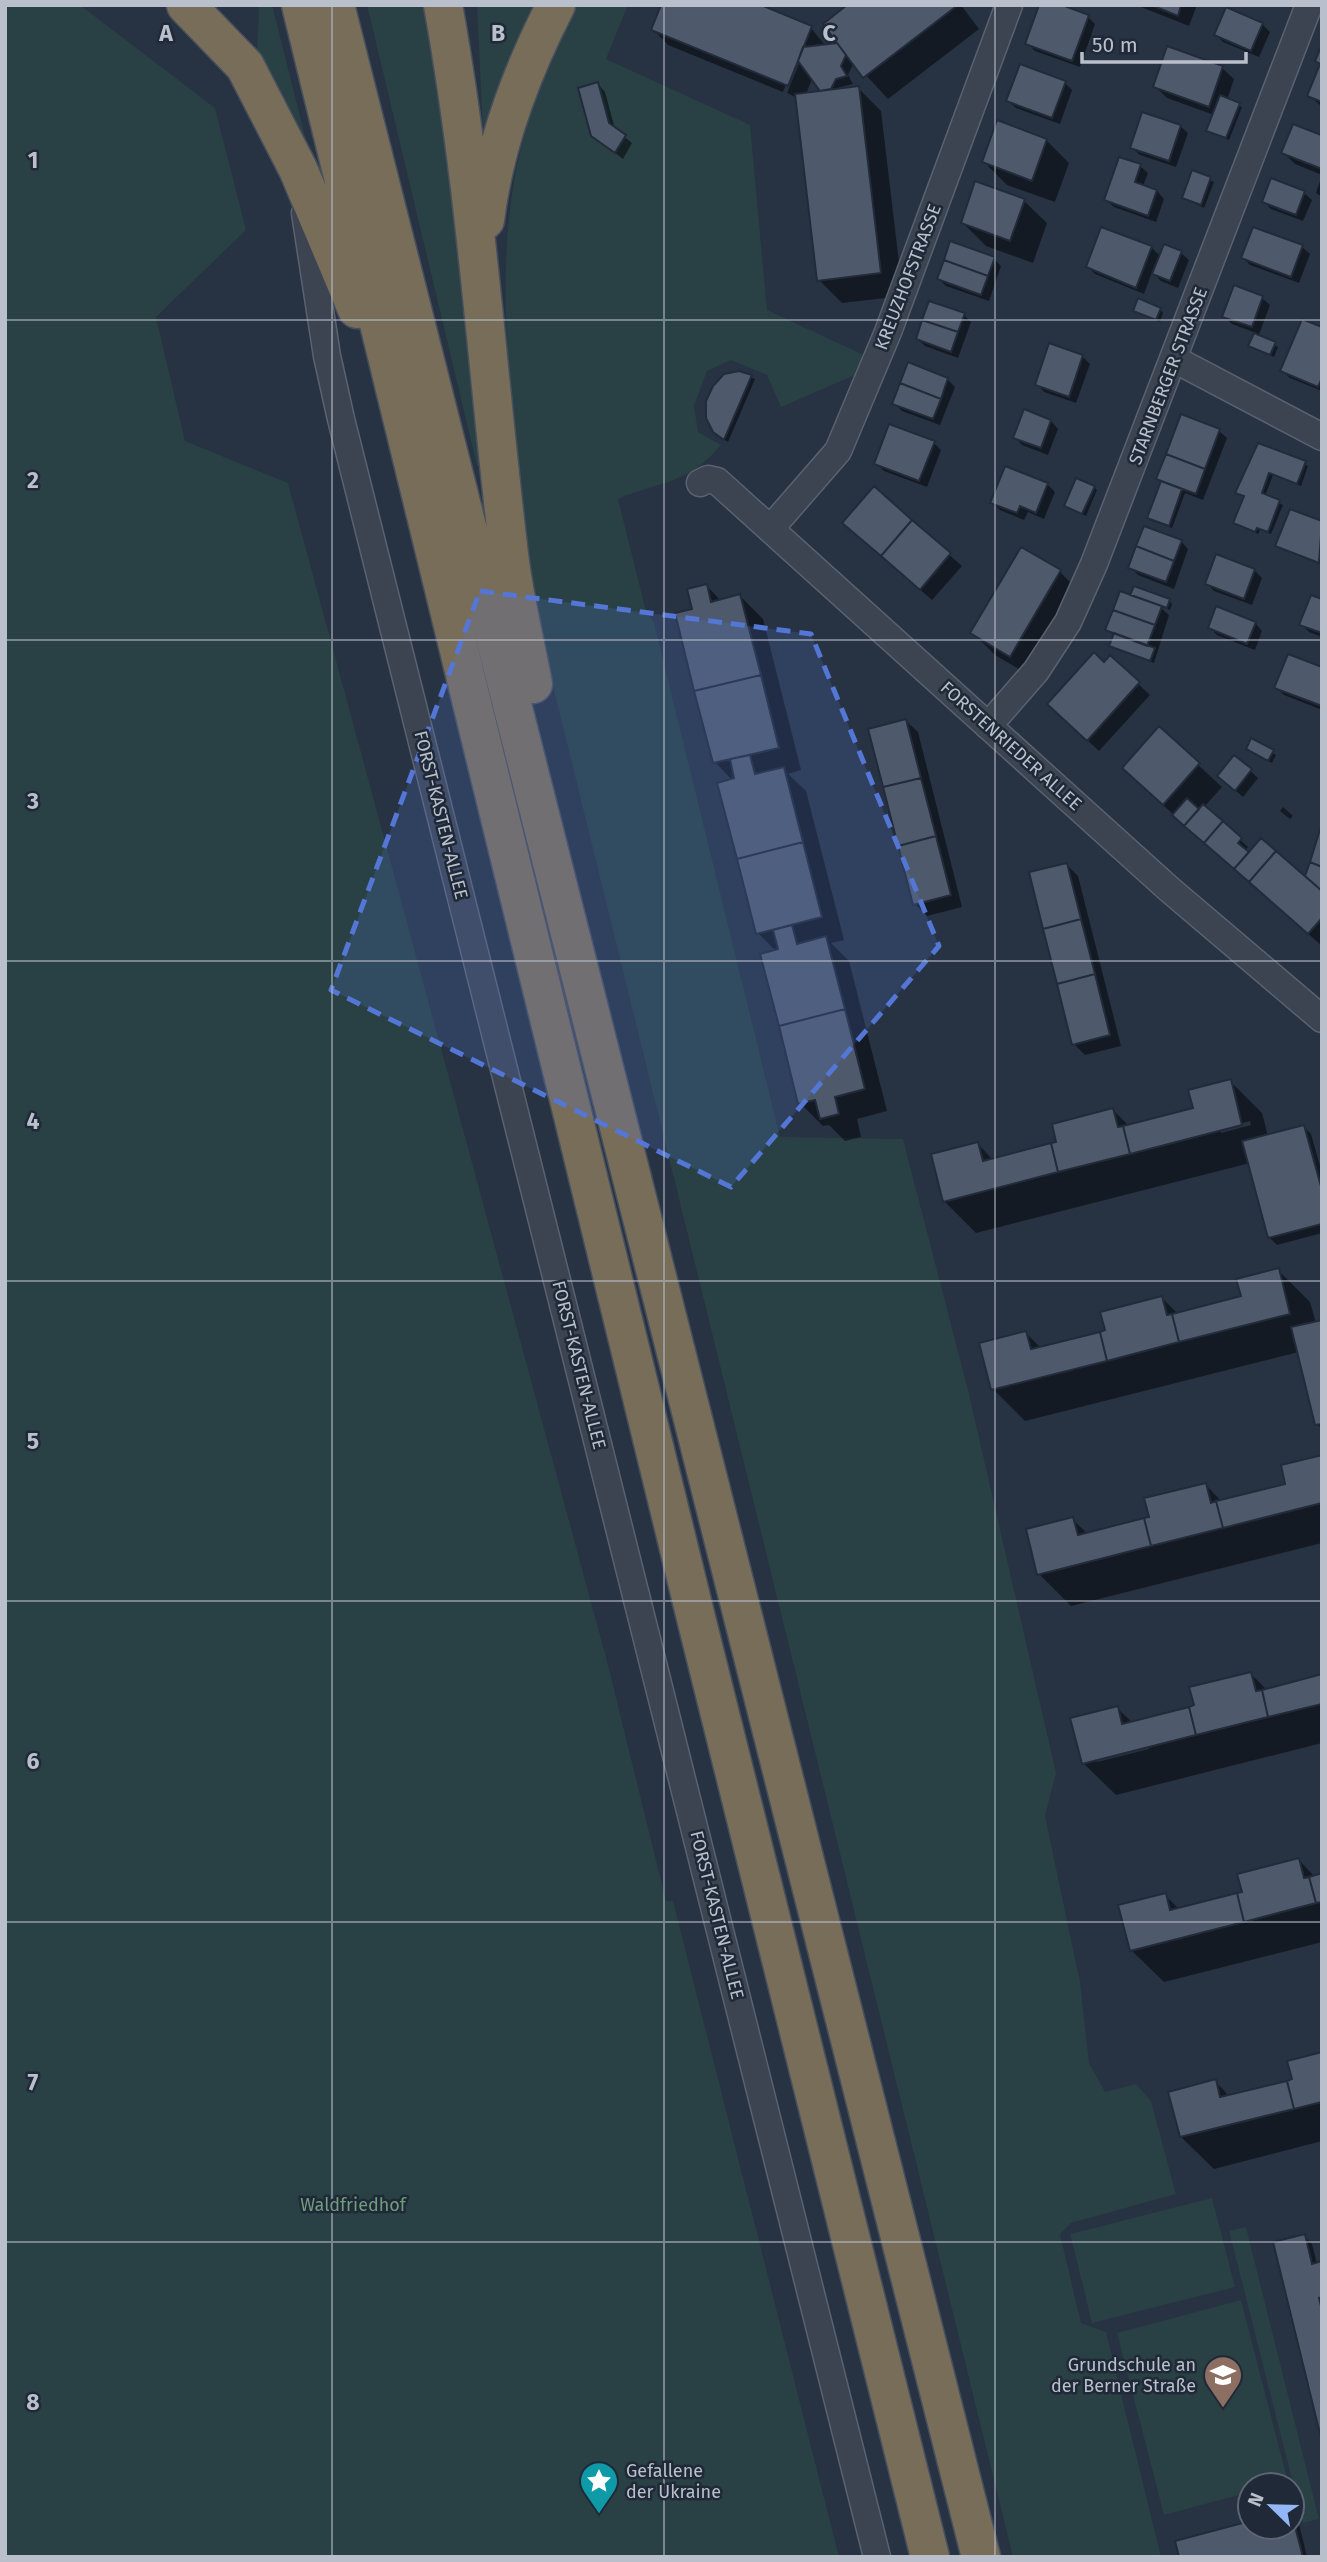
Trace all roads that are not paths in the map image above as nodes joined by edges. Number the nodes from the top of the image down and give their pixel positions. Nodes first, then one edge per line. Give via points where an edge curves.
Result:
1 (186, 5) edge
2 (301, 5) edge
3 (335, 5) edge
4 (443, 5) edge
5 (556, 5) edge
6 (1009, 5) edge
7 (1309, 5) edge
8 (298, 169) junction
9 (480, 264) junction
10 (1174, 359) junction
11 (391, 369) junction
12 (1322, 437) edge
13 (700, 483) dead end
14 (771, 528) junction
15 (988, 726) junction
16 (549, 843) junction
17 (1316, 1005) edge
18 (877, 2557) edge
19 (930, 2557) edge
20 (981, 2557) edge

1 - 8 highway via 245,66
2 - 11 highway
3 - 16 highway
4 - 9 highway
5 - 9 highway via 533,50 505,130 486,207
6 - 14 street, KREUZHOFSTRASSE via 888,332 838,452
7 - 10 street, STARNBERGER STRASSE
8 - 11 highway via 355,306
8 - 18 street, FORST-KASTEN-ALLEE via 341,419
9 - 16 highway via 509,556 549,769
10 - 12 street
10 - 15 street, STARNBERGER STRASSE via 1068,622 1035,671
11 - 19 highway
13 - 14 street, FORSTENRIEDER ALLEE via 717,481
14 - 15 street, FORSTENRIEDER ALLEE
15 - 17 street, FORSTENRIEDER ALLEE via 1169,889
16 - 20 highway

